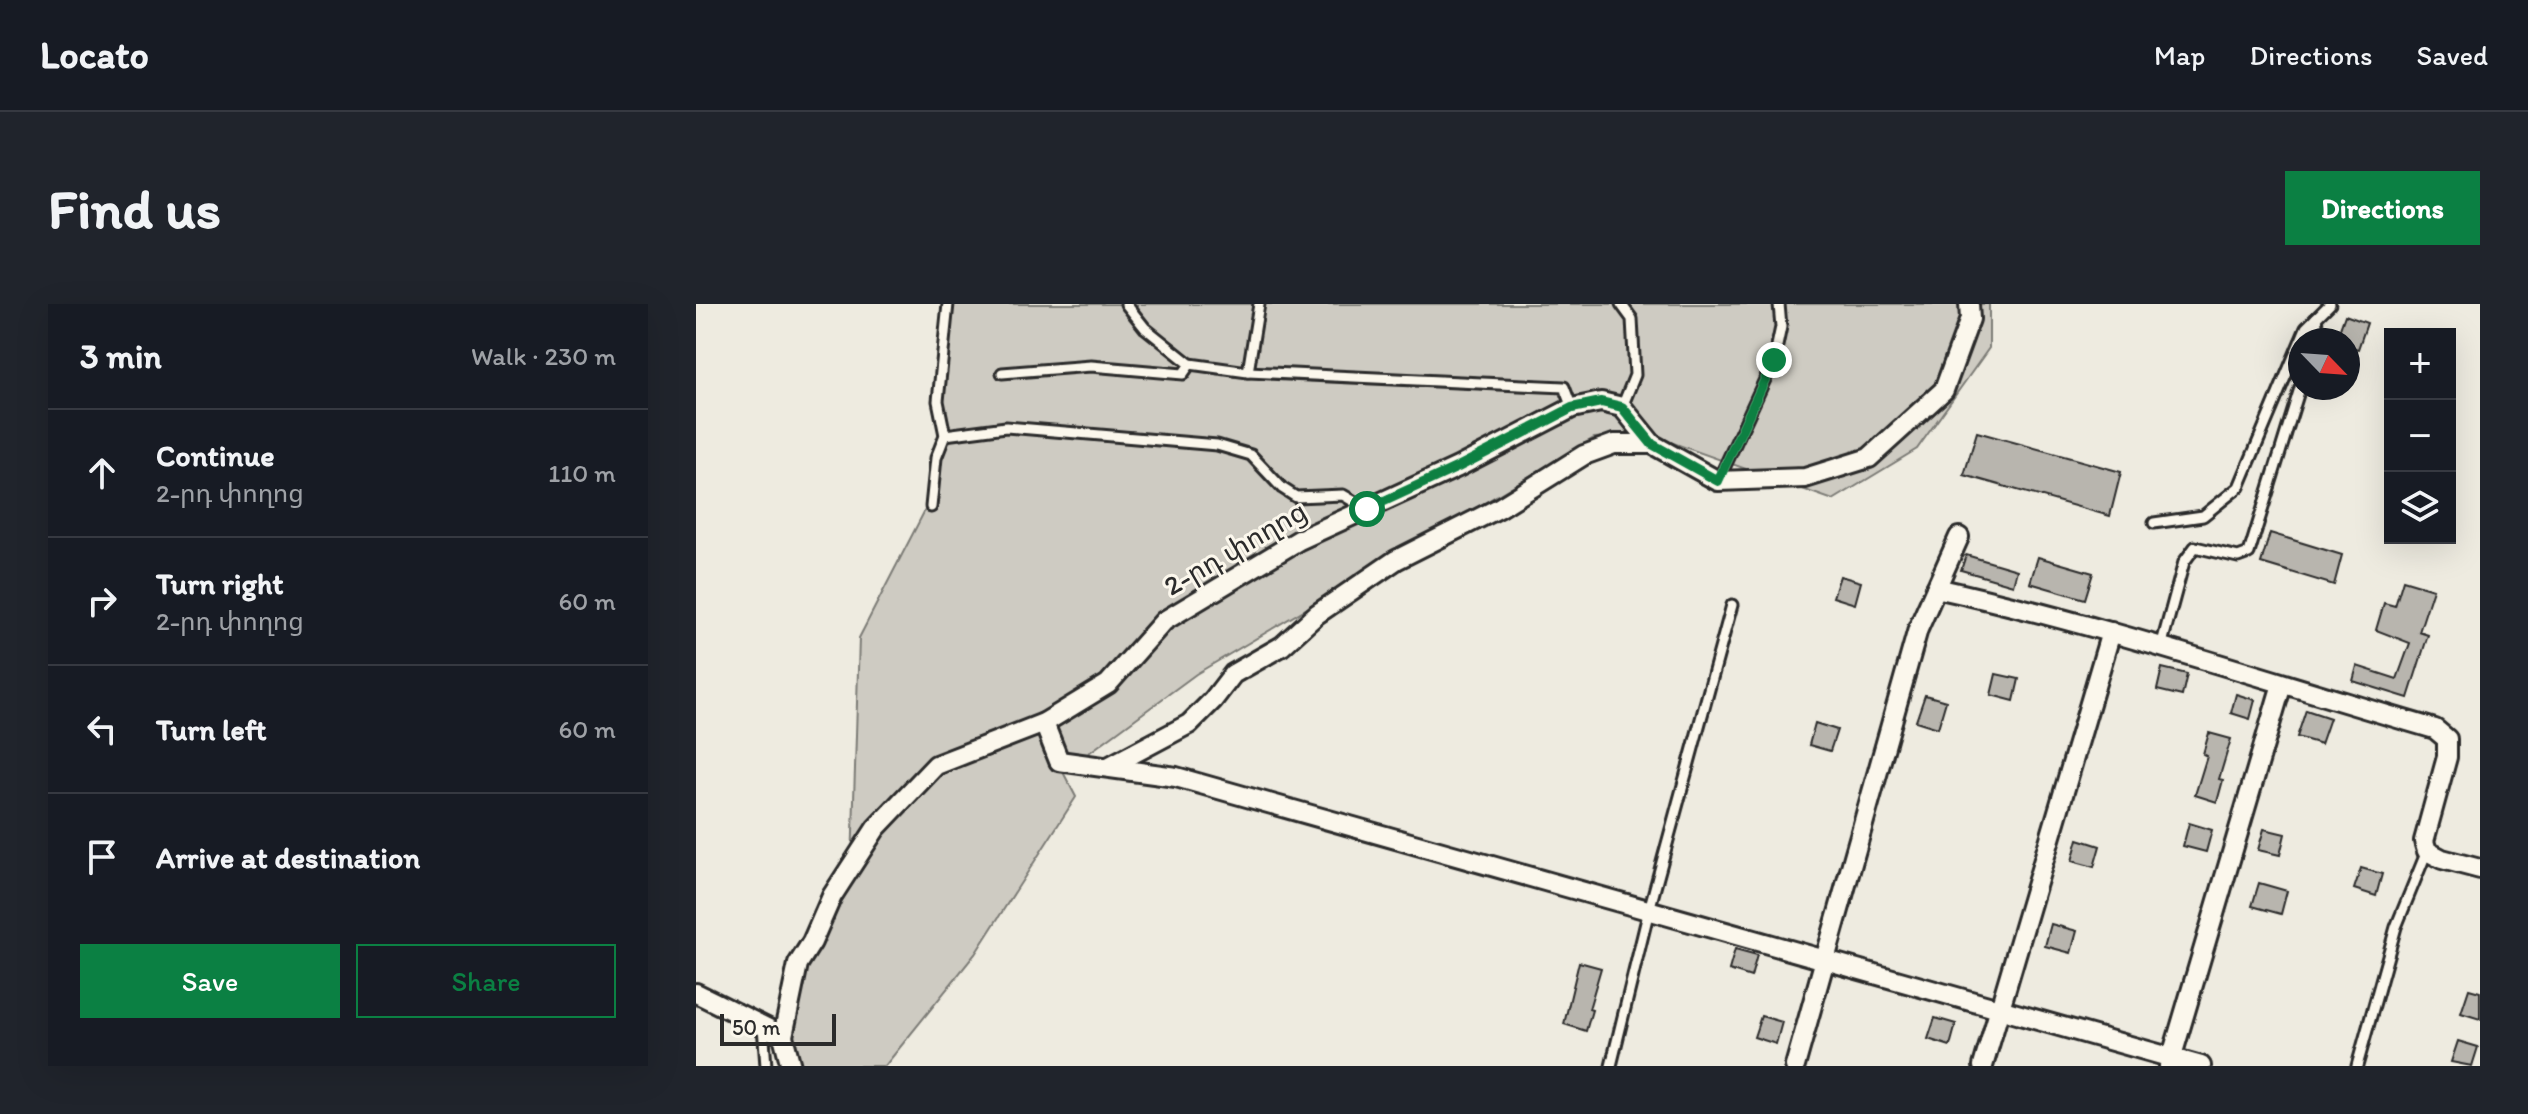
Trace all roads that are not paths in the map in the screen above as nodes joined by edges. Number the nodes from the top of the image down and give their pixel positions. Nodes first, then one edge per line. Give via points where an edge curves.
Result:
1 (948, 304) edge
2 (1126, 304) edge
3 (1259, 304) edge
4 (1621, 304) edge
5 (1779, 304) edge
6 (1969, 304) edge
7 (2330, 304) edge
8 (2316, 318) junction
9 (2306, 328) edge
10 (2318, 328) edge
11 (1190, 364) junction
12 (2288, 370) edge
13 (1248, 372) junction
14 (1002, 373) dead end
15 (2296, 400) edge
16 (1622, 407) junction
17 (1572, 408) junction
18 (945, 435) junction
19 (1652, 444) junction
20 (1718, 481) junction
21 (931, 507) dead end
22 (1367, 509) junction
23 (2154, 523) dead end
24 (1959, 537) dead end
25 (1936, 588) junction
26 (1732, 605) dead end
27 (2111, 632) junction
28 (2161, 647) junction
29 (2282, 684) junction
30 (1044, 723) junction
31 (1108, 767) junction
32 (2427, 851) junction
33 (2480, 869) edge
34 (1649, 910) junction
35 (1826, 960) junction
36 (696, 993) edge
37 (1999, 1009) junction
38 (763, 1026) junction
39 (783, 1036) junction
40 (2171, 1062) edge
41 (766, 1066) edge
42 (791, 1066) edge
43 (1611, 1066) edge
44 (1795, 1066) edge
45 (1983, 1066) edge
46 (2201, 1066) edge
47 (2357, 1066) edge

1 - 18 lane via 938,401
2 - 11 lane via 1145,328
3 - 13 lane
4 - 16 lane via 1632,319 1635,375
5 - 20 lane via 1781,327 1774,360
6 - 20 street via 1970,319 1944,390 1869,458 1805,478
7 - 8 lane
8 - 9 lane
8 - 10 lane
11 - 13 lane
11 - 14 lane via 1183,374 1091,366
12 - 23 lane via 2239,487 2203,516
13 - 17 lane via 1564,387
15 - 28 lane via 2249,553 2238,557 2195,547 2184,562
16 - 17 street, 2-րդ փողոց via 1601,402
16 - 19 street
17 - 22 street, 2-րդ փողոց
18 - 21 lane via 936,458
18 - 22 lane via 1006,427 1217,445 1251,455 1296,497 1343,495
19 - 20 street
19 - 31 street via 1614,444 1584,455 1499,508 1396,560 1317,614 1282,646 1233,674 1189,724
22 - 30 street, 2-րդ փողոց via 1299,540 1164,621 1108,684
24 - 25 street
25 - 27 street
25 - 35 street via 1918,629
26 - 34 lane
27 - 28 street
27 - 37 street
28 - 29 street
29 - 32 street via 2435,729 2447,739 2424,841
29 - 40 street
30 - 31 street via 1059,761
30 - 39 street, 2-րդ փողոց via 936,765 876,828 832,896 798,964
31 - 34 street via 1176,777
32 - 33 street
32 - 47 lane via 2396,927
34 - 35 street
34 - 43 lane
35 - 37 street
35 - 44 street
36 - 38 street
37 - 40 street
37 - 45 street
38 - 39 street
38 - 41 lane
39 - 42 street
40 - 46 street

